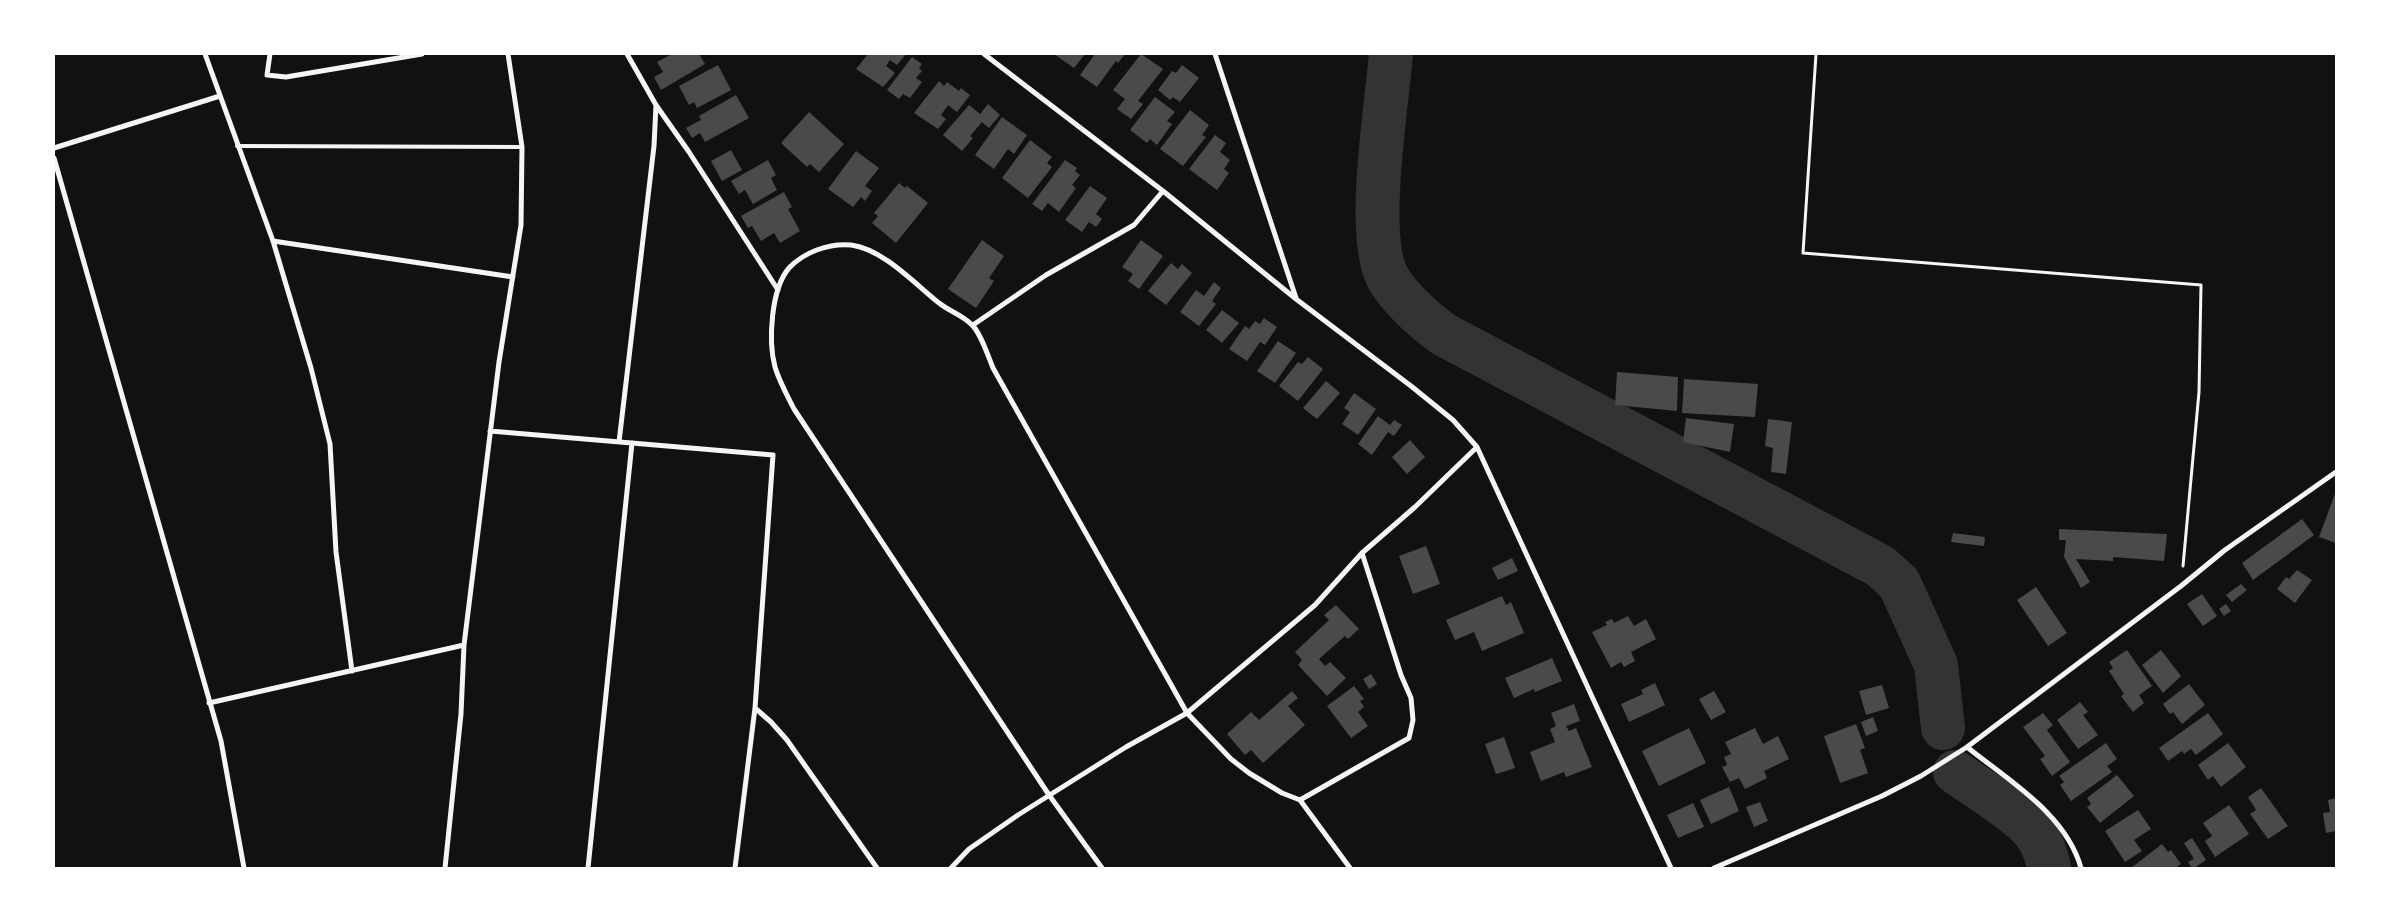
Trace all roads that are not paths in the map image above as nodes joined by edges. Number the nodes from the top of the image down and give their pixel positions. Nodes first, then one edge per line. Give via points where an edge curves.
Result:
1 (205, 54) edge
2 (270, 54) edge
3 (422, 54) edge
4 (508, 54) edge
5 (627, 54) edge
6 (984, 54) edge
7 (1215, 54) edge
8 (220, 96) junction
9 (656, 105) junction
10 (237, 146) junction
11 (522, 147) junction
12 (54, 148) edge
13 (54, 158) edge
14 (1163, 190) junction
15 (273, 241) junction
16 (512, 277) junction
17 (778, 290) junction
18 (1296, 299) junction
19 (973, 325) junction
20 (490, 431) junction
21 (619, 442) junction
22 (632, 443) junction
23 (1478, 447) junction
24 (2336, 472) edge
25 (1362, 554) junction
26 (464, 645) junction
27 (352, 671) junction
28 (209, 703) junction
29 (755, 708) junction
30 (1186, 713) junction
31 (1967, 747) junction
32 (1049, 795) junction
33 (1300, 800) junction
34 (244, 868) edge
35 (445, 868) edge
36 (588, 868) edge
37 (735, 868) edge
38 (877, 868) edge
39 (951, 868) edge
40 (1102, 868) edge
41 (1350, 868) edge
42 (1671, 868) edge
43 (1714, 868) edge
44 (2081, 868) edge

1 - 8 street
2 - 3 street via 268,75 286,77
4 - 11 street
5 - 9 street
6 - 14 street
7 - 18 street
8 - 10 street
8 - 12 street
9 - 17 street
9 - 21 street
10 - 11 lane
10 - 15 street
11 - 16 street via 521,225
13 - 28 street
14 - 18 street
14 - 19 street via 1134,225 1046,275
15 - 16 street
15 - 27 street via 312,368 330,444 336,552
16 - 20 street
17 - 19 street via 788,269 801,258 835,245 853,245 896,267 941,305
17 - 32 street via 771,335 775,367 794,409
18 - 23 street via 1453,420
19 - 30 street via 993,368
20 - 21 street
20 - 26 street
21 - 22 street
22 - 29 street via 773,455
22 - 36 street
23 - 25 street
23 - 42 street
24 - 31 street via 2225,550
25 - 30 street via 1315,605
25 - 33 street via 1411,698 1413,720 1409,738
26 - 27 street
26 - 35 street via 461,714
27 - 28 street
28 - 34 street via 221,741
29 - 37 street
29 - 38 street via 787,740
30 - 32 street
30 - 33 street via 1249,773
31 - 43 street via 1882,796
31 - 44 street via 2055,818 2076,851
32 - 39 street via 969,849
32 - 40 street
33 - 41 street

